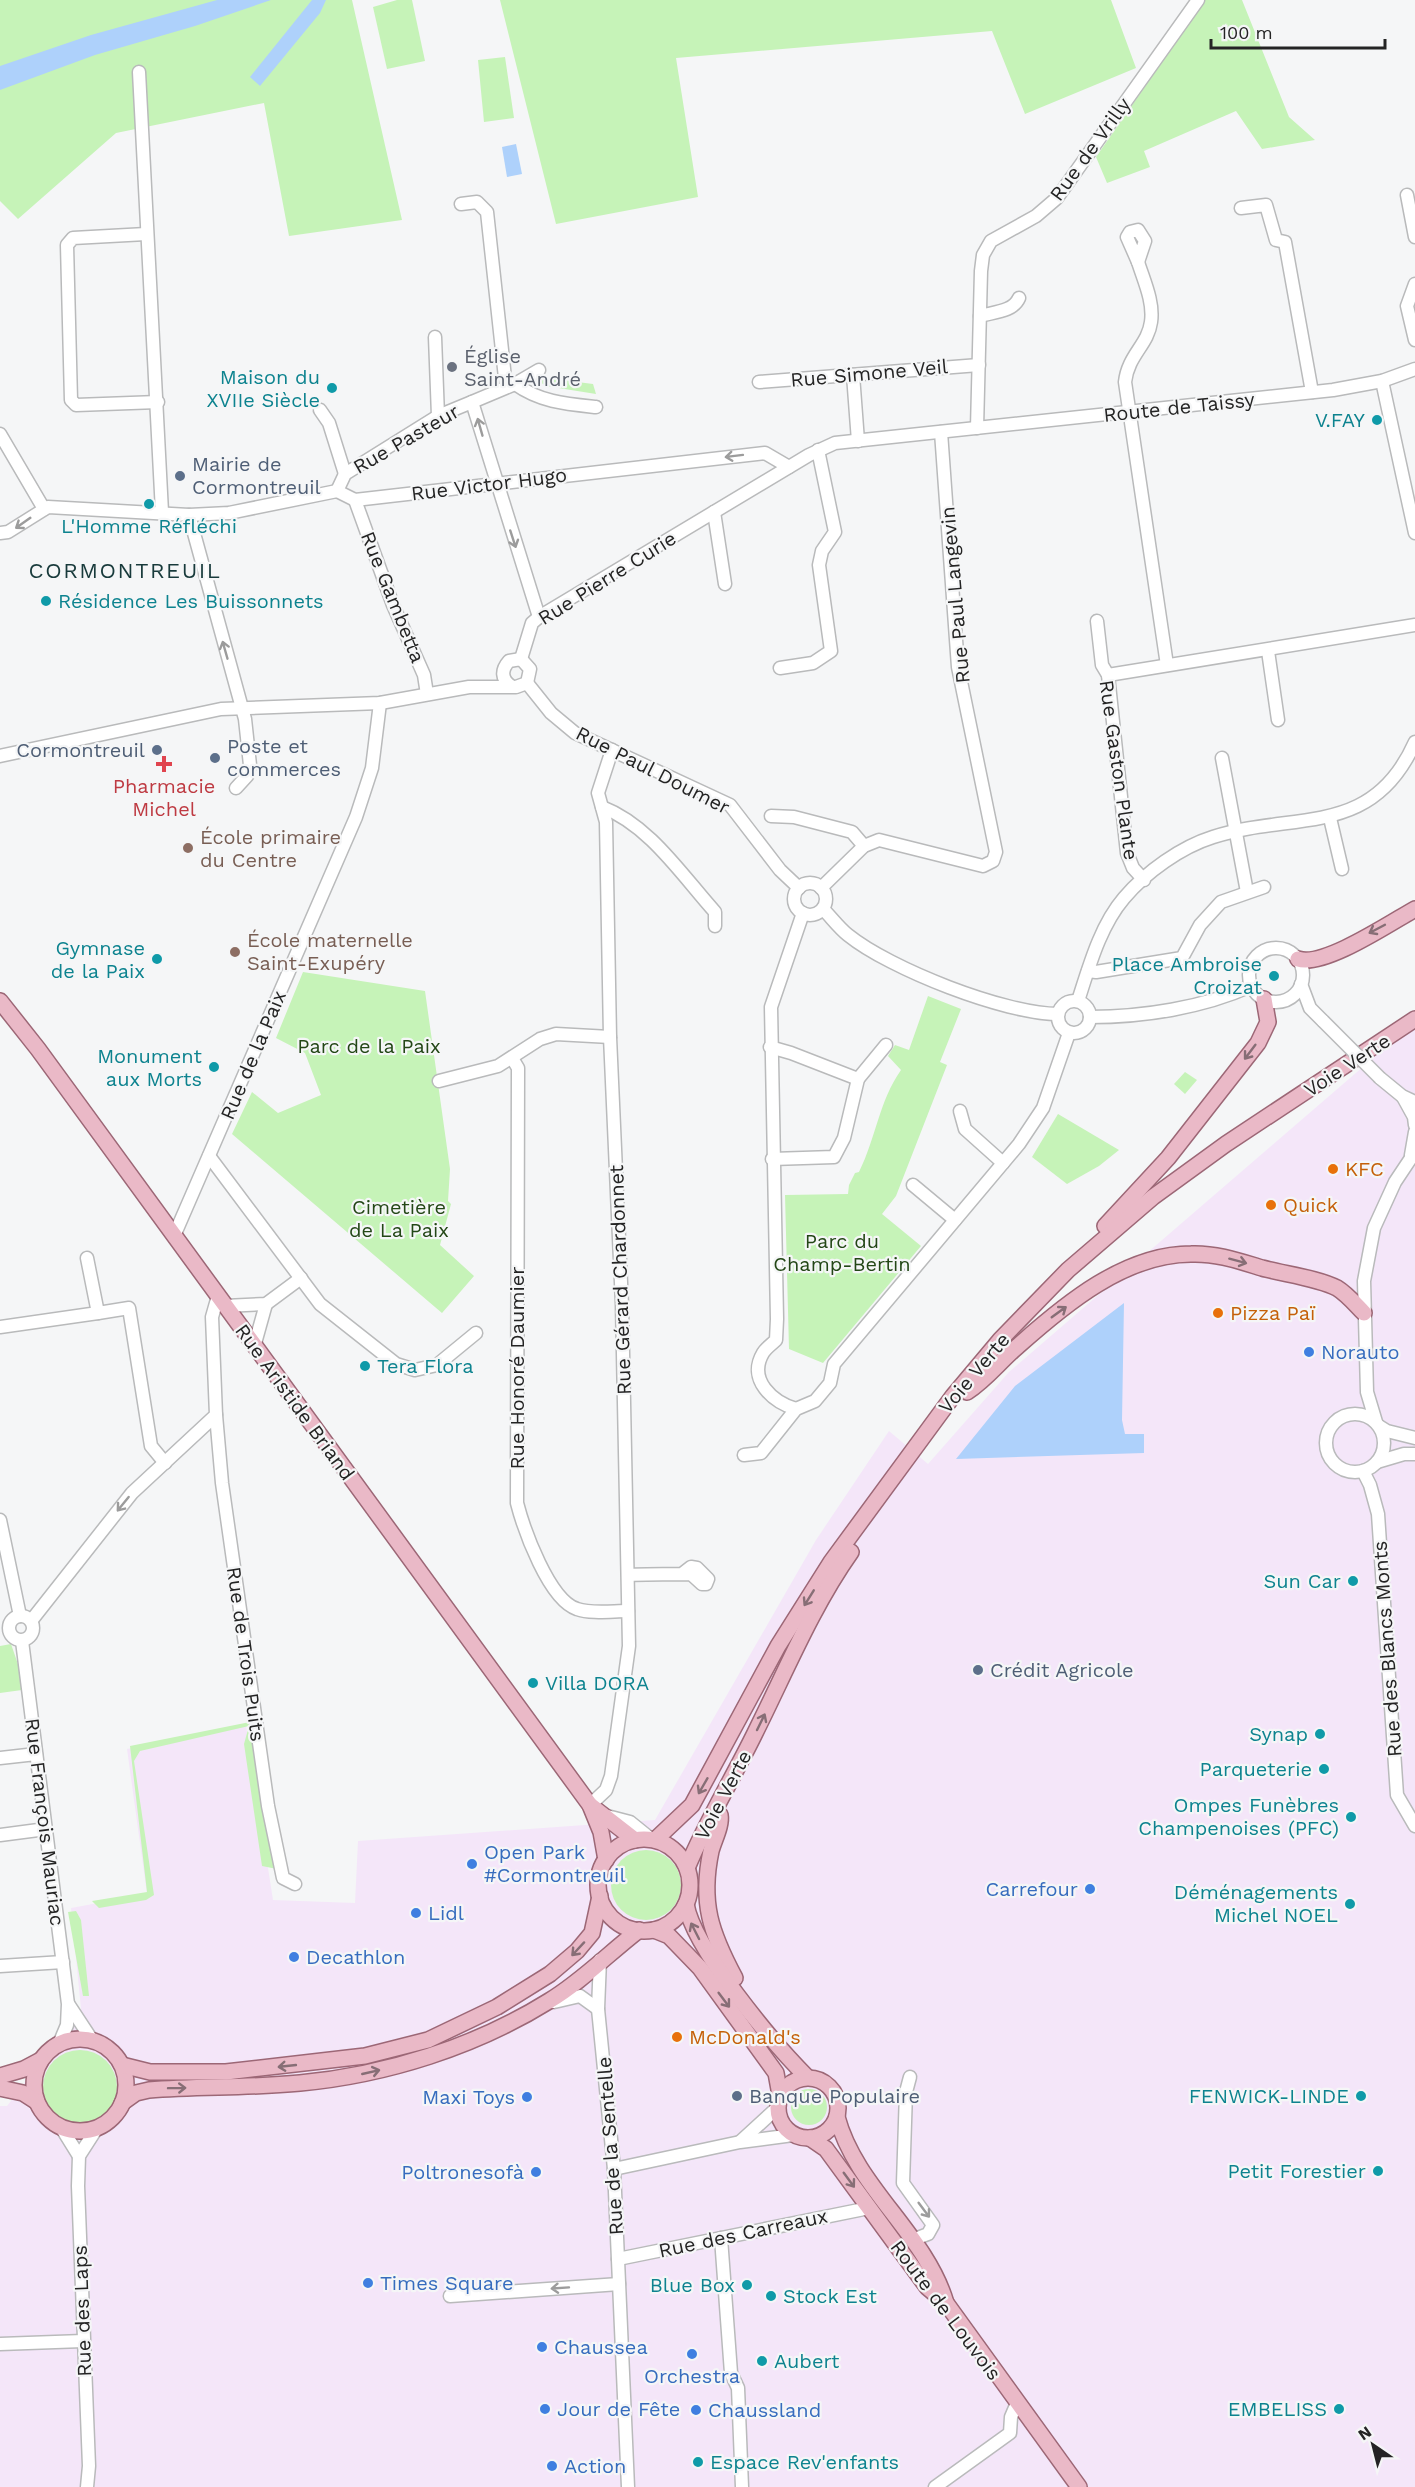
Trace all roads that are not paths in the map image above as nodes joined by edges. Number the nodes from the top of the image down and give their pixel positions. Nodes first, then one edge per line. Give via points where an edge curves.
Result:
1 (1198, 0) edge
2 (139, 72) dead end
3 (1407, 195) dead end
4 (461, 204) dead end
5 (1241, 208) dead end
6 (146, 234) junction
7 (1415, 237) edge
8 (1138, 262) dead end
9 (1415, 284) edge
10 (1019, 298) dead end
11 (980, 316) junction
12 (435, 337) dead end
13 (1415, 340) edge
14 (979, 365) junction
15 (1415, 369) edge
16 (539, 370) dead end
17 (853, 375) junction
18 (1382, 381) junction
19 (759, 382) dead end
20 (511, 385) junction
21 (1312, 393) junction
22 (158, 402) junction
23 (472, 402) junction
24 (596, 407) dead end
25 (320, 410) dead end
26 (1130, 412) junction
27 (438, 416) junction
28 (977, 428) junction
29 (941, 432) junction
30 (0, 434) edge
31 (858, 441) junction
32 (818, 450) junction
33 (789, 467) junction
34 (345, 474) junction
35 (496, 484) junction
36 (1410, 486) edge
37 (337, 491) junction
38 (355, 500) junction
39 (44, 509) junction
40 (162, 512) junction
41 (714, 512) junction
42 (189, 515) junction
43 (0, 533) edge
44 (1415, 533) edge
45 (724, 584) dead end
46 (539, 616) junction
47 (1097, 621) dead end
48 (1415, 625) edge
49 (1268, 651) junction
50 (521, 659) junction
51 (1167, 665) junction
52 (780, 668) dead end
53 (502, 672) junction
54 (1108, 675) junction
55 (527, 683) junction
56 (511, 686) junction
57 (469, 687) junction
58 (427, 694) junction
59 (380, 703) junction
60 (242, 706) junction
61 (1278, 720) dead end
62 (1415, 742) edge
63 (612, 750) junction
64 (0, 756) edge
65 (1412, 756) edge
66 (1222, 758) dead end
67 (236, 788) dead end
68 (602, 807) junction
69 (771, 816) dead end
70 (1330, 818) junction
71 (1236, 831) junction
72 (864, 846) junction
73 (1341, 869) dead end
74 (1144, 880) junction
75 (1264, 887) dead end
76 (799, 888) junction
77 (821, 888) junction
78 (1246, 892) junction
79 (823, 909) junction
80 (1415, 909) edge
81 (803, 913) junction
82 (715, 926) dead end
83 (1298, 959) junction
84 (1088, 971) junction
85 (1301, 984) junction
86 (1251, 986) junction
87 (1264, 999) junction
88 (1285, 1000) junction
89 (0, 1001) edge
90 (1078, 1001) junction
91 (1310, 1008) junction
92 (1058, 1014) junction
93 (1090, 1017) junction
94 (1415, 1019) edge
95 (1415, 1028) edge
96 (1069, 1033) junction
97 (610, 1037) junction
98 (886, 1045) dead end
99 (771, 1047) junction
100 (512, 1058) junction
101 (858, 1079) junction
102 (439, 1081) dead end
103 (1402, 1096) junction
104 (1415, 1102) edge
105 (960, 1111) dead end
106 (1415, 1117) edge
107 (1415, 1125) edge
108 (1415, 1132) edge
109 (1413, 1154) edge
110 (209, 1156) junction
111 (772, 1159) junction
112 (1003, 1163) junction
113 (913, 1185) dead end
114 (955, 1220) junction
115 (174, 1236) junction
116 (87, 1258) dead end
117 (1068, 1270) junction
118 (301, 1278) junction
119 (221, 1301) junction
120 (266, 1304) junction
121 (98, 1313) junction
122 (1364, 1313) junction
123 (0, 1327) edge
124 (476, 1333) dead end
125 (254, 1347) junction
126 (967, 1392) junction
127 (1367, 1392) junction
128 (796, 1409) junction
129 (1351, 1414) junction
130 (216, 1415) junction
131 (1378, 1424) junction
132 (1415, 1438) edge
133 (1415, 1454) edge
134 (744, 1455) dead end
135 (1377, 1462) junction
136 (165, 1463) junction
137 (1363, 1471) junction
138 (0, 1520) edge
139 (682, 1574) dead end
140 (628, 1575) junction
141 (628, 1611) junction
142 (26, 1619) junction
143 (5, 1635) edge
144 (22, 1641) junction
145 (36, 1754) junction
146 (0, 1758) edge
147 (590, 1805) junction
148 (719, 1807) junction
149 (1415, 1826) edge
150 (46, 1829) junction
151 (0, 1835) edge
152 (647, 1840) junction
153 (606, 1860) junction
154 (687, 1868) junction
155 (295, 1884) dead end
156 (600, 1896) junction
157 (686, 1904) junction
158 (647, 1930) junction
159 (600, 1960) junction
160 (63, 1962) junction
161 (0, 1966) edge
162 (734, 1989) junction
163 (68, 2004) junction
164 (598, 2009) junction
165 (503, 2026) junction
166 (92, 2040) junction
167 (59, 2044) junction
168 (41, 2060) junction
169 (122, 2065) junction
170 (0, 2076) edge
171 (910, 2077) dead end
172 (807, 2078) junction
173 (0, 2088) edge
174 (37, 2102) junction
175 (778, 2102) junction
176 (122, 2103) junction
177 (837, 2117) junction
178 (61, 2127) junction
179 (97, 2127) junction
180 (793, 2135) junction
181 (810, 2138) junction
182 (740, 2142) junction
183 (79, 2156) junction
184 (614, 2169) junction
185 (869, 2208) junction
186 (721, 2238) junction
187 (912, 2240) junction
188 (618, 2259) junction
189 (619, 2284) junction
190 (450, 2296) dead end
191 (946, 2303) junction
192 (82, 2341) junction
193 (0, 2344) edge
194 (1017, 2403) junction
195 (89, 2466) junction
196 (87, 2487) edge
197 (96, 2487) edge
198 (628, 2487) edge
199 (742, 2487) edge
200 (935, 2487) edge
201 (1079, 2487) edge

1 - 11 street, Rue de Vrilly via 1057,198 986,247
2 - 6 street
3 - 7 street
4 - 20 street via 477,202 487,212
5 - 21 street via 1266,205 1276,240 1285,242
6 - 22 street
6 - 22 street via 73,238 67,245 70,388 71,400 76,405
8 - 26 street via 1151,302 1152,323 1126,369
9 - 13 street via 1407,306
10 - 11 street via 1008,309
11 - 14 street, Rue de Vrilly
12 - 27 street
14 - 17 street, Rue Simone Veil
14 - 28 street, Rue de Vrilly
15 - 18 street, Route de Taissy
16 - 20 street
17 - 19 street, Rue Simone Veil
17 - 31 street
18 - 21 street, Route de Taissy
18 - 36 street
20 - 23 street
20 - 24 street via 559,404
21 - 26 street, Route de Taissy
22 - 40 street
23 - 27 street, Rue Pasteur
35 -> 23 street, Rue Pasteur
25 - 34 street via 329,423
26 - 28 street, Route de Taissy
26 - 51 street
27 - 34 street, Rue Pasteur
28 - 29 street, Route de Taissy
29 - 31 street
29 - 72 street, Rue Paul Langevin via 958,667 996,852 993,861 983,866 879,840
30 - 39 street
31 - 32 street, Rue Pierre Curie via 834,443
32 - 33 street, Rue Pierre Curie
32 - 52 street via 835,532 822,551 819,565 831,651 813,663
33 -> 35 street, Rue Victor Hugo via 765,453
33 - 41 street, Rue Pierre Curie
34 - 37 street, Rue Pasteur
35 - 38 street, Rue Victor Hugo
35 -> 46 street, Rue Pasteur
36 - 44 street
37 - 38 street
37 - 42 street via 229,513
38 - 58 street, Rue Gambetta via 393,605 424,675
39 - 40 street
39 -> 43 street
40 - 42 street
41 - 45 street
41 - 46 street, Rue Pierre Curie
60 -> 42 street
46 - 50 street, Rue Pierre Curie via 525,639
47 - 54 street, Rue Gaston Plante via 1102,665
48 - 49 street via 1290,644
49 - 51 street
49 - 61 street
50 - 53 street via 509,661
50 - 55 street via 531,669
51 - 54 street
53 - 56 street
53 - 57 street
54 - 74 street, Rue Gaston Plante via 1127,853
55 - 56 street
55 - 63 street, Rue Paul Doumer via 551,713 575,733
56 - 57 street
57 - 58 street
58 - 59 street
59 - 60 street
59 - 110 street, Rue de la Paix via 372,768 356,816
60 - 64 street
60 - 67 street via 250,765 247,776
62 - 65 street
63 - 68 street, Rue Gérard Chardonnet via 598,793
63 - 76 street, Rue Paul Doumer via 730,805 780,870
65 - 70 street via 1377,796
66 - 71 street
68 - 82 street via 638,827 715,912
68 - 97 street, Rue Gérard Chardonnet via 606,826
69 - 72 street via 794,817 852,832
70 - 71 street
70 - 73 street
71 - 74 street via 1183,851
71 - 78 street
72 - 77 street
74 - 84 street via 1124,898 1104,930
75 - 78 street
76 - 77 street via 812,883
76 - 81 street via 795,902
77 - 79 street via 826,896
78 - 84 street via 1221,902 1200,925 1182,958
79 - 81 street via 816,914
79 - 92 street via 848,935 892,962 999,1004
80 -> 83 main road via 1324,958
81 - 99 street via 774,992
83 - 85 street via 1303,975
83 - 86 street via 1278,948 1263,950 1252,962
84 - 90 street
85 - 88 street
85 - 91 street
86 - 87 street
86 - 93 street via 1205,1002 1141,1014
87 - 88 street
87 -> 117 main road via 1268,1022 1258,1042 1168,1158 1072,1258
88 - 91 street
89 - 115 main road, Rue Aristide Briand
90 - 92 street via 1068,1002
90 - 93 street via 1087,1007
91 - 103 street, bridge
92 - 96 street via 1058,1023
93 - 96 street via 1083,1030
94 - 117 main road, Voie Verte via 1226,1144 1154,1197
95 - 126 main road, Voie Verte via 1158,1201 1041,1306
96 - 112 street via 1043,1108
97 - 100 street via 556,1034 540,1039
97 - 140 street, Rue Gérard Chardonnet
98 - 101 street
99 - 101 street
99 - 111 street
100 - 102 street via 498,1066
100 - 141 street, Rue Honoré Daumier via 518,1068 517,1503 525,1531 566,1604 579,1610
101 - 111 street via 844,1138 834,1157
103 - 104 street
103 - 106 street
105 - 112 street via 964,1129
106 - 107 street
108 - 109 street
109 - 122 street via 1374,1228 1364,1281
110 - 115 street, Rue de la Paix
110 - 118 street
111 - 128 street via 776,1340 762,1354 758,1372 764,1389 779,1404
112 - 114 street
113 - 114 street
114 - 128 street via 834,1364 830,1383 815,1401
115 - 119 main road, Rue Aristide Briand
116 - 121 street
117 -> 152 main road, Voie Verte via 1000,1340 953,1396 857,1527 778,1646 692,1805
118 - 120 street
118 - 124 street via 320,1304 396,1364 415,1370 437,1365
119 - 120 street
119 - 125 main road, Rue Aristide Briand
119 - 130 street via 212,1317
120 - 125 street
121 - 123 street
121 - 136 street via 129,1308 151,1446
126 -> 122 main road via 1016,1347 1100,1283 1163,1256 1219,1256 1335,1287
122 - 127 street
125 - 147 main road, Rue Aristide Briand
148 -> 126 main road, Voie Verte via 842,1564
127 - 129 street
127 - 131 street
128 - 134 street via 761,1453
129 - 131 street via 1368,1417
129 - 137 street via 1329,1430 1327,1447 1339,1467
130 - 136 street
130 - 155 street, Rue de Trois Puits via 222,1484 268,1806 283,1878
131 - 132 street
131 - 135 street via 1384,1441
133 - 135 street
135 - 137 street
136 -> 142 street via 132,1493
137 - 149 street, Rue des Blancs Monts via 1378,1514 1397,1795
138 - 142 street
139 - 140 street
140 - 141 street, Rue Gérard Chardonnet
141 - 147 street, Rue Gérard Chardonnet via 629,1646 611,1776 606,1790
142 - 143 street via 11,1623
142 - 144 street via 34,1628 32,1635
143 - 144 street
144 - 145 street, Rue François Mauriac
145 - 146 street
145 - 150 street, Rue François Mauriac
147 - 152 main road, Rue Aristide Briand
147 - 153 main road, Rue Aristide Briand via 601,1832
148 - 154 main road, Voie Verte
148 - 162 main road via 721,1819 711,1851 707,1901 709,1922 736,1980
150 - 151 street
150 - 160 street, Rue François Mauriac
152 - 153 main road via 614,1851
152 - 154 main road via 669,1846
153 - 156 main road via 601,1871
154 - 157 main road via 690,1892
156 - 158 main road via 614,1919
156 -> 169 main road via 592,1934 577,1952 497,2007 428,2040 366,2056 226,2072 150,2072
157 - 158 main road via 678,1916
162 -> 157 main road via 706,1951 688,1917
158 - 159 main road
158 -> 175 main road via 669,1936 700,1968 776,2073
159 - 164 street, Rue de la Sentelle
159 - 165 main road via 551,2000
160 - 161 street
160 - 163 street, Rue François Mauriac
162 - 172 main road
163 - 166 street
163 - 167 street
164 - 165 street via 580,1996 561,1998
164 - 184 street, Rue de la Sentelle
176 -> 165 main road via 149,2090 301,2083 364,2073 422,2059
166 - 167 main road
166 - 169 main road via 107,2047
167 - 168 main road
168 - 170 main road via 24,2070
168 - 174 main road via 35,2073
169 - 176 main road via 126,2078
171 -> 187 street via 903,2182 933,2225 928,2234
172 - 175 main road via 791,2082
172 - 177 main road via 822,2081 833,2090
173 - 174 main road via 23,2093
174 - 178 main road
175 - 180 main road via 782,2124
175 - 182 street
176 - 179 main road via 107,2122
177 - 181 main road via 826,2132
177 - 187 main road, Route de Louvois via 857,2161
178 - 179 main road
178 - 183 street
179 - 183 street
180 - 181 main road
180 - 182 street
181 -> 185 main road, Route de Louvois via 826,2149
182 - 184 street
183 - 192 street, Rue des Laps
184 - 188 street, Rue de la Sentelle
185 - 186 street, Rue des Carreaux
185 - 191 main road, Route de Louvois via 927,2287
186 - 188 street, Rue des Carreaux
186 - 199 street via 731,2373 738,2388
187 - 191 main road, Route de Louvois via 939,2278
188 - 189 street, Rue de la Sentelle
189 -> 190 street
189 - 198 street, Rue de la Sentelle
191 - 194 main road, Route de Louvois
192 - 193 street
192 - 195 street, Rue des Laps
194 - 200 street via 1010,2433
194 - 201 main road, Route de Louvois
195 - 196 street, Rue des Laps
195 - 197 street, Rue des Laps

